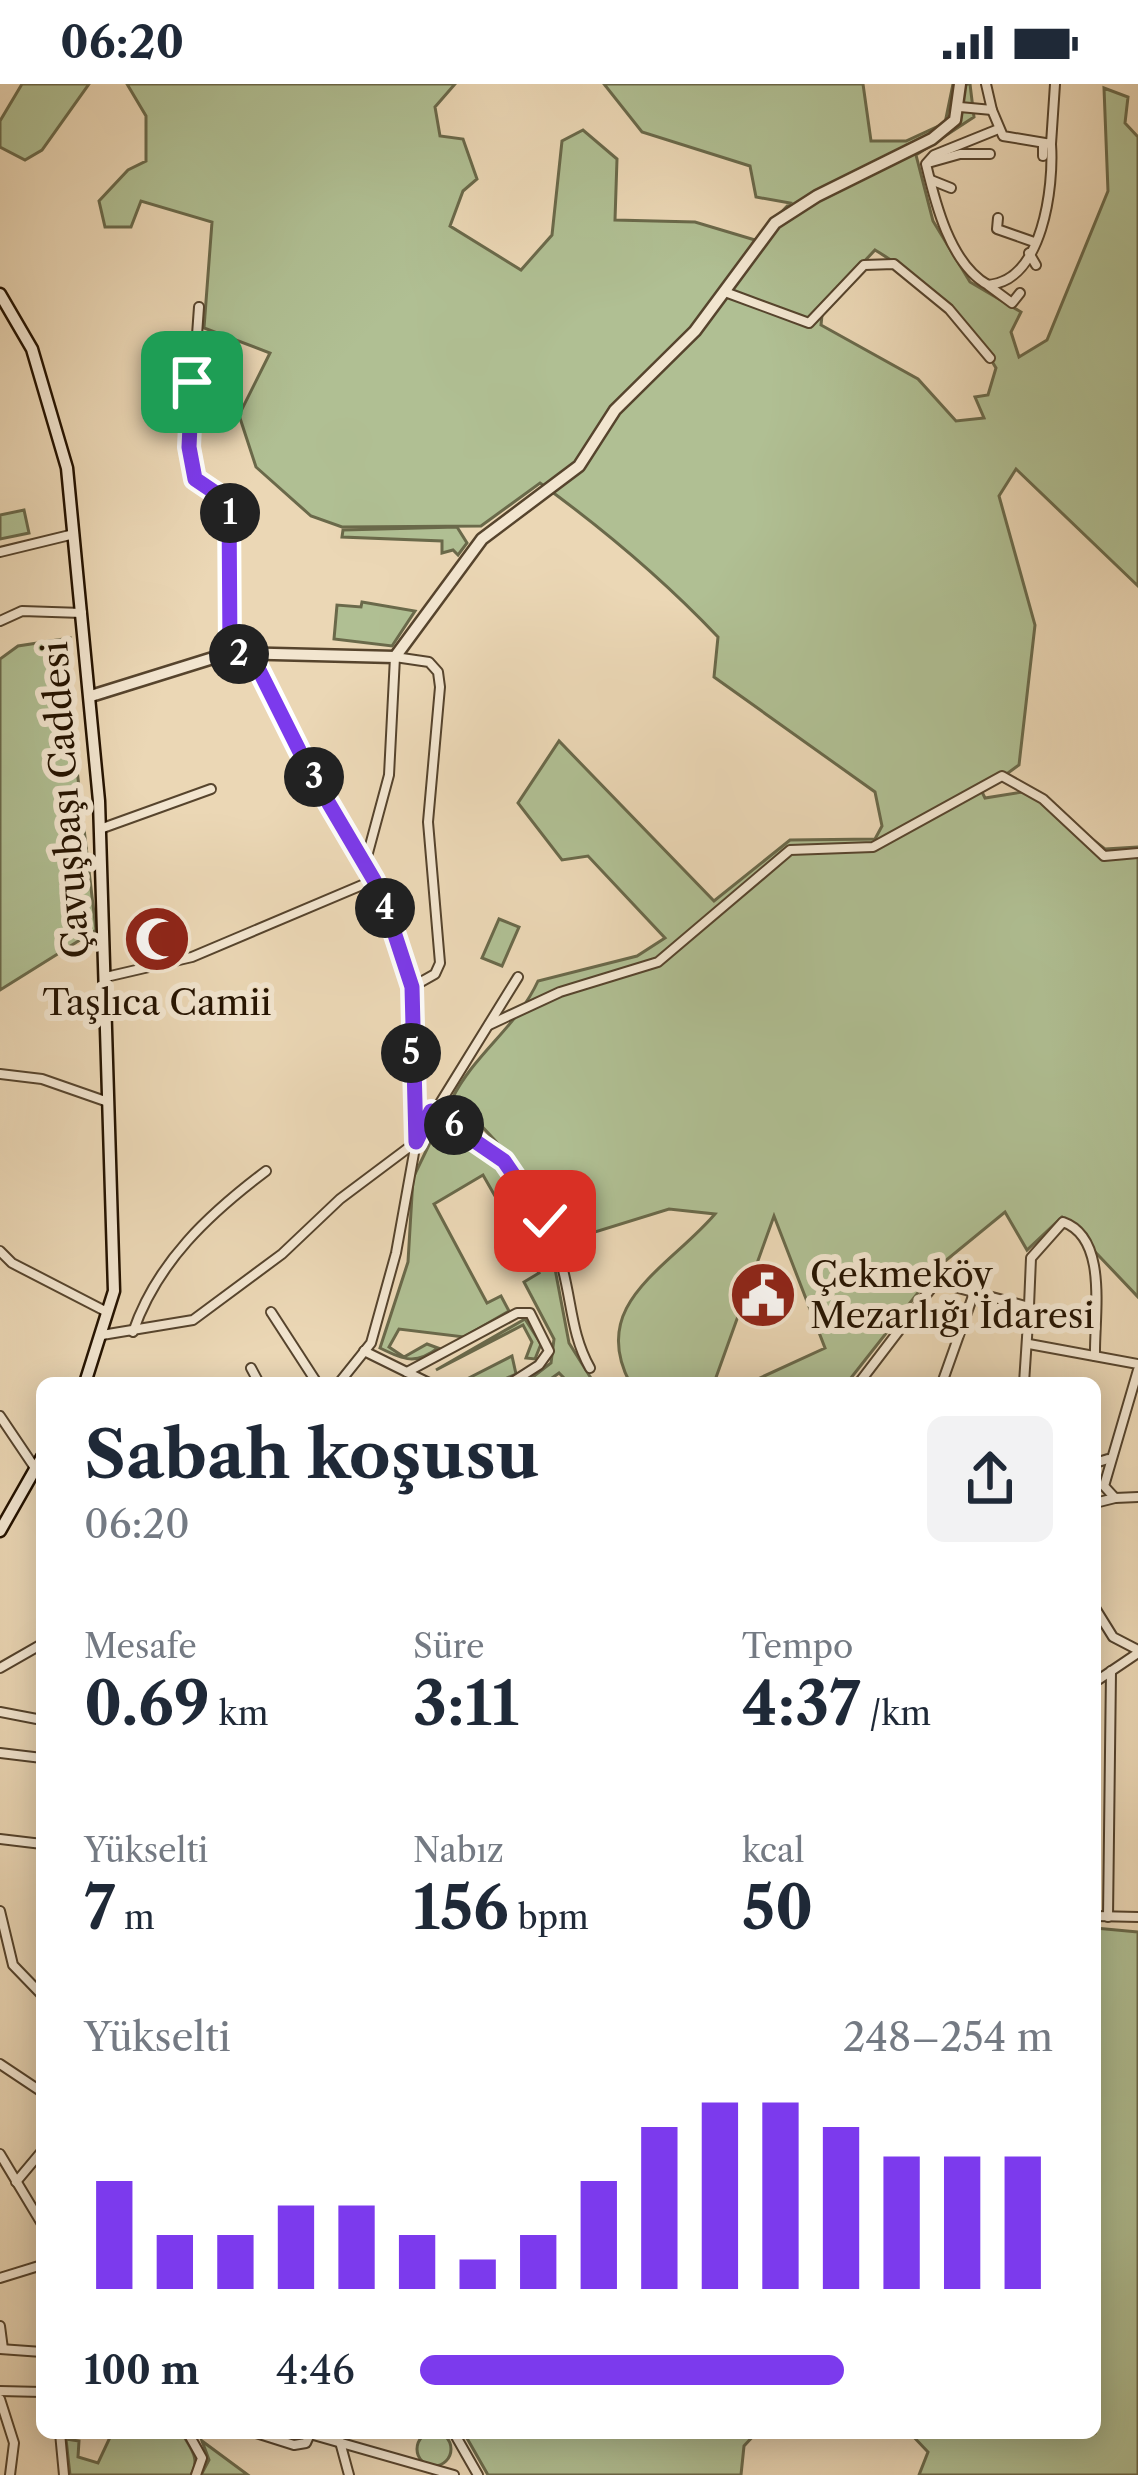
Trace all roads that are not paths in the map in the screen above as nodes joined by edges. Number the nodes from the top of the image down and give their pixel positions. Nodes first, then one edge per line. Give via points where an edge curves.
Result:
1 (960, 84) edge
2 (986, 84) edge
3 (1059, 86) edge
4 (960, 107) junction
5 (992, 110) junction
6 (996, 130) junction
7 (1047, 143) junction
8 (990, 154) dead end
9 (1043, 156) dead end
10 (926, 164) junction
11 (930, 180) junction
12 (951, 188) dead end
13 (1051, 192) junction
14 (1060, 200) dead end
15 (998, 218) dead end
16 (944, 222) junction
17 (955, 226) dead end
18 (1034, 242) junction
19 (1028, 253) junction
20 (1036, 265) dead end
21 (988, 285) junction
22 (725, 292) junction
23 (1020, 292) dead end
24 (0, 294) edge
25 (199, 307) dead end
26 (990, 358) dead end
27 (76, 533) junction
28 (0, 553) edge
29 (83, 613) junction
30 (0, 621) edge
31 (230, 652) junction
32 (252, 656) junction
33 (394, 658) junction
34 (91, 696) junction
35 (211, 789) dead end
36 (100, 829) junction
37 (1138, 854) edge
38 (365, 864) junction
39 (374, 880) junction
40 (106, 977) junction
41 (518, 977) dead end
42 (412, 987) junction
43 (489, 1025) junction
44 (0, 1074) edge
45 (111, 1103) junction
46 (431, 1111) junction
47 (416, 1142) junction
48 (266, 1171) dead end
49 (1, 1255) edge
50 (974, 1293) junction
51 (1029, 1307) junction
52 (108, 1312) junction
53 (271, 1312) dead end
54 (133, 1333) junction
55 (102, 1335) junction
56 (1029, 1344) junction
57 (364, 1351) junction
58 (1095, 1356) junction
59 (1138, 1367) edge
60 (250, 1368) dead end
61 (590, 1368) dead end
62 (407, 1372) junction
63 (87, 1377) edge
64 (255, 1377) edge
65 (313, 1377) edge
66 (344, 1377) edge
67 (417, 1377) edge
68 (520, 1377) edge
69 (864, 1377) edge
70 (944, 1377) edge
71 (1025, 1377) edge
72 (0, 1416) edge
73 (36, 1459) edge
74 (1108, 1459) junction
75 (1101, 1461) edge
76 (36, 1468) edge
77 (1138, 1497) edge
78 (1115, 1498) junction
79 (1101, 1502) edge
80 (0, 1531) edge
81 (1101, 1617) edge
82 (36, 1647) edge
83 (1138, 1652) edge
84 (0, 1668) edge
85 (1111, 1671) junction
86 (1101, 1678) edge
87 (0, 1712) edge
88 (36, 1719) edge
89 (0, 1753) edge
90 (36, 1757) edge
91 (0, 1839) edge
92 (36, 1843) edge
93 (0, 1911) edge
94 (1101, 1916) edge
95 (1108, 1916) junction
96 (1138, 1917) edge
97 (36, 1989) edge
98 (0, 2064) edge
99 (36, 2088) edge
100 (36, 2158) edge
101 (2, 2163) edge
102 (16, 2182) junction
103 (36, 2214) edge
104 (36, 2267) edge
105 (0, 2278) edge
106 (0, 2326) edge
107 (1, 2349) edge
108 (36, 2352) edge
109 (36, 2393) edge
110 (0, 2402) edge
111 (61, 2439) edge
112 (191, 2439) edge
113 (275, 2439) edge
114 (308, 2439) edge
115 (333, 2439) edge
116 (457, 2439) edge
117 (340, 2443) junction
118 (464, 2455) junction
119 (10, 2475) edge
120 (64, 2475) edge
121 (196, 2475) edge
122 (349, 2475) edge
123 (454, 2475) edge
124 (478, 2475) edge

1 - 4 main road
2 - 5 street
3 - 7 street
4 - 5 street
4 - 22 main road via 932,139 775,223
5 - 6 street
6 - 7 street
6 - 10 street
7 - 9 street
7 - 13 street via 1057,165
8 - 10 street
10 - 11 street
11 - 12 street
11 - 16 street
13 - 14 street
13 - 18 street via 1047,224
15 - 18 street via 997,229
16 - 17 street
16 - 21 street
18 - 19 street
19 - 20 street
19 - 21 street via 1004,282
21 - 23 street via 1012,303
22 - 26 street via 809,323 864,266 894,264 949,309
22 - 33 main road via 615,410 579,466 482,539
24 - 27 main road, Çavuşbaşı Caddesi via 50,398
25 - 31 street via 189,447 195,479 229,502
27 - 28 street
27 - 29 main road, Çavuşbaşı Caddesi
29 - 30 street via 22,611
29 - 34 main road, Çavuşbaşı Caddesi
31 - 32 main road
31 - 34 main road
32 - 33 main road
32 - 38 street
33 - 38 street via 389,776
33 - 42 street via 429,662 440,687 428,821 440,963
34 - 36 main road, Çavuşbaşı Caddesi
35 - 36 street
36 - 40 main road, Çavuşbaşı Caddesi
37 - 43 street via 1104,856 1043,799 1003,776 873,847 790,850 658,962 560,992
38 - 39 street
39 - 40 street via 192,957
39 - 42 street
40 - 45 main road, Çavuşbaşı Caddesi
41 - 43 street
42 - 47 street
43 - 46 street
44 - 45 street
45 - 52 main road, Çavuşbaşı Caddesi
46 - 47 street
46 - 61 street via 504,1161 545,1221 562,1264 575,1341
47 - 54 street via 193,1319
47 - 57 street via 386,1306
48 - 54 street via 178,1249
49 - 52 street
50 - 51 street
50 - 69 street via 936,1282
50 - 70 street
51 - 56 street
51 - 58 street via 1031,1258 1063,1222 1091,1249
52 - 55 main road, Çavuşbaşı Caddesi
53 - 65 street
54 - 55 street
55 - 63 main road, Çavuşbaşı Caddesi
56 - 58 street
56 - 71 street
57 - 62 street
57 - 66 street
58 - 59 street
59 - 74 street
60 - 64 street
62 - 67 street
62 - 68 street via 530,1312 549,1351
72 - 73 street
74 - 75 street
74 - 78 street via 1104,1486
76 - 80 main road
77 - 78 street
78 - 79 street
81 - 83 street
82 - 84 street
83 - 85 street
85 - 86 street
85 - 95 street
87 - 88 street
89 - 90 street
91 - 92 street
93 - 97 street via 13,1965
94 - 95 street
95 - 96 street
98 - 99 street
100 - 102 street
101 - 102 street
102 - 103 street
104 - 105 street
106 - 107 street
107 - 108 street
109 - 110 street
110 - 119 street via 14,2443
111 - 120 street
112 - 121 street via 202,2458
113 - 114 street via 294,2445
115 - 117 street
116 - 118 street
117 - 122 street
117 - 123 street
118 - 123 street
118 - 124 street

